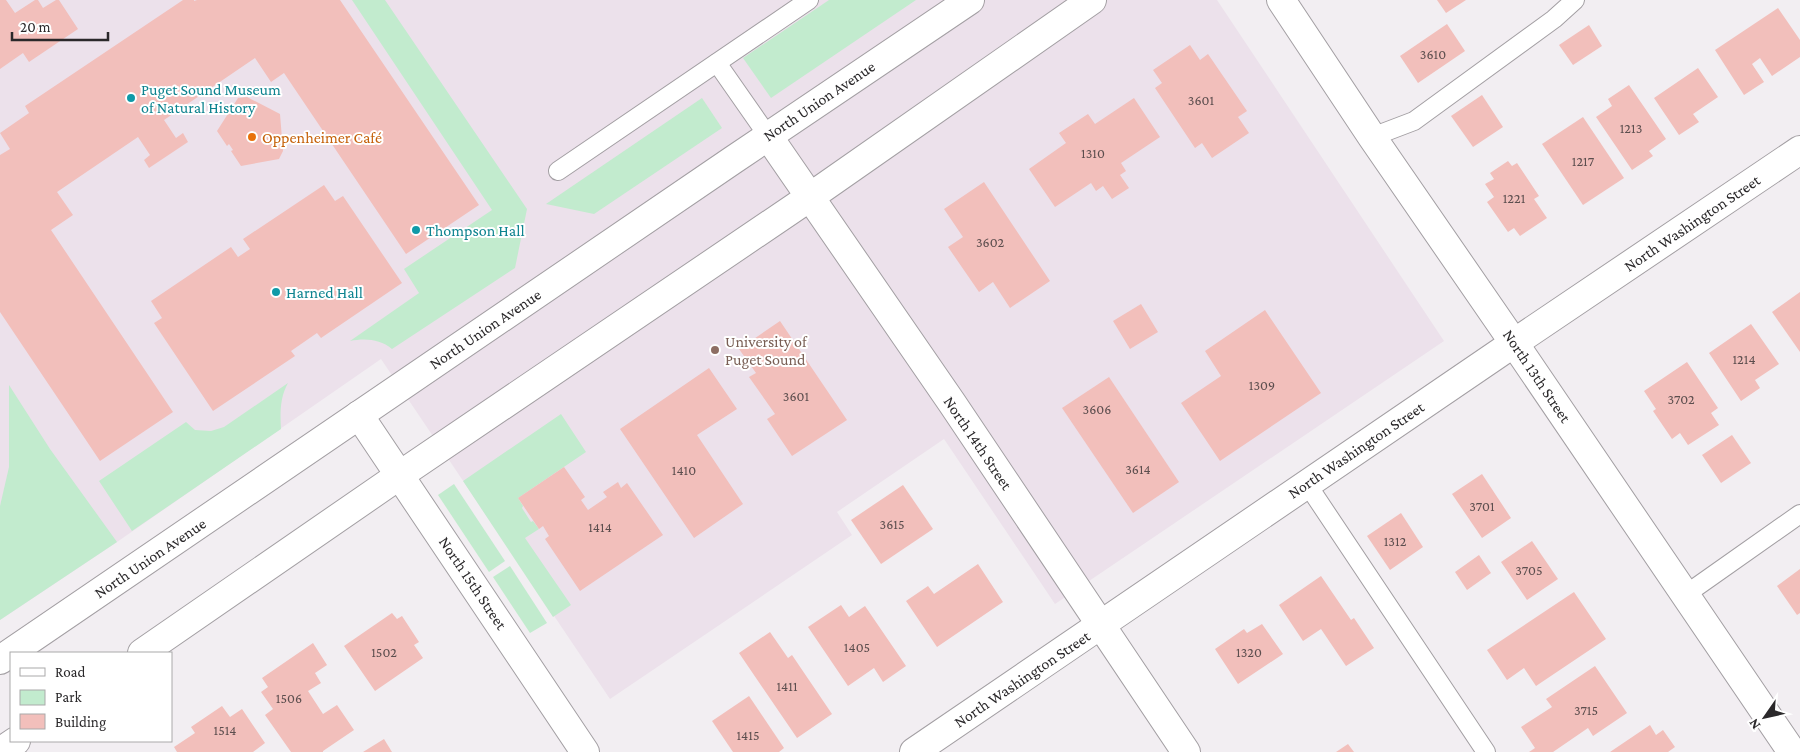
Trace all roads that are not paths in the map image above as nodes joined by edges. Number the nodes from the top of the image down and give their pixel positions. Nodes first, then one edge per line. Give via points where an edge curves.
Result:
1 (810, 0) edge
2 (970, 0) edge
3 (1092, 0) edge
4 (1282, 0) edge
5 (1575, 0) edge
6 (717, 63) junction
7 (768, 136) junction
8 (1372, 137) junction
9 (1800, 150) edge
10 (558, 172) dead end
11 (810, 197) junction
12 (1514, 342) junction
13 (359, 415) junction
14 (400, 475) junction
15 (1307, 484) junction
16 (1800, 514) edge
17 (1685, 595) junction
18 (1100, 626) junction
19 (12, 652) edge
20 (143, 652) edge
21 (15, 742) edge
22 (0, 752) edge
23 (585, 752) edge
24 (914, 752) edge
25 (1186, 752) edge
26 (1486, 752) edge
27 (1792, 752) edge

1 - 6 lane
2 - 7 street, North Union Avenue
3 - 11 street
4 - 8 street, North 13th Street
5 - 8 lane via 1554,19 1414,121
6 - 7 lane
6 - 10 lane
7 - 11 street, North 14th Street
7 - 13 street, North Union Avenue
8 - 12 street, North 13th Street
9 - 12 street, North Washington Street
11 - 14 street
11 - 18 street, North 14th Street
12 - 15 street, North Washington Street
12 - 17 street, North 13th Street
13 - 14 street, North 15th Street
13 - 19 street, North Union Avenue
14 - 20 street
14 - 23 street, North 15th Street
15 - 18 street, North Washington Street
15 - 26 lane
16 - 17 lane
17 - 27 street, North 13th Street
18 - 24 street, North Washington Street
18 - 25 street, North 14th Street
21 - 22 street

